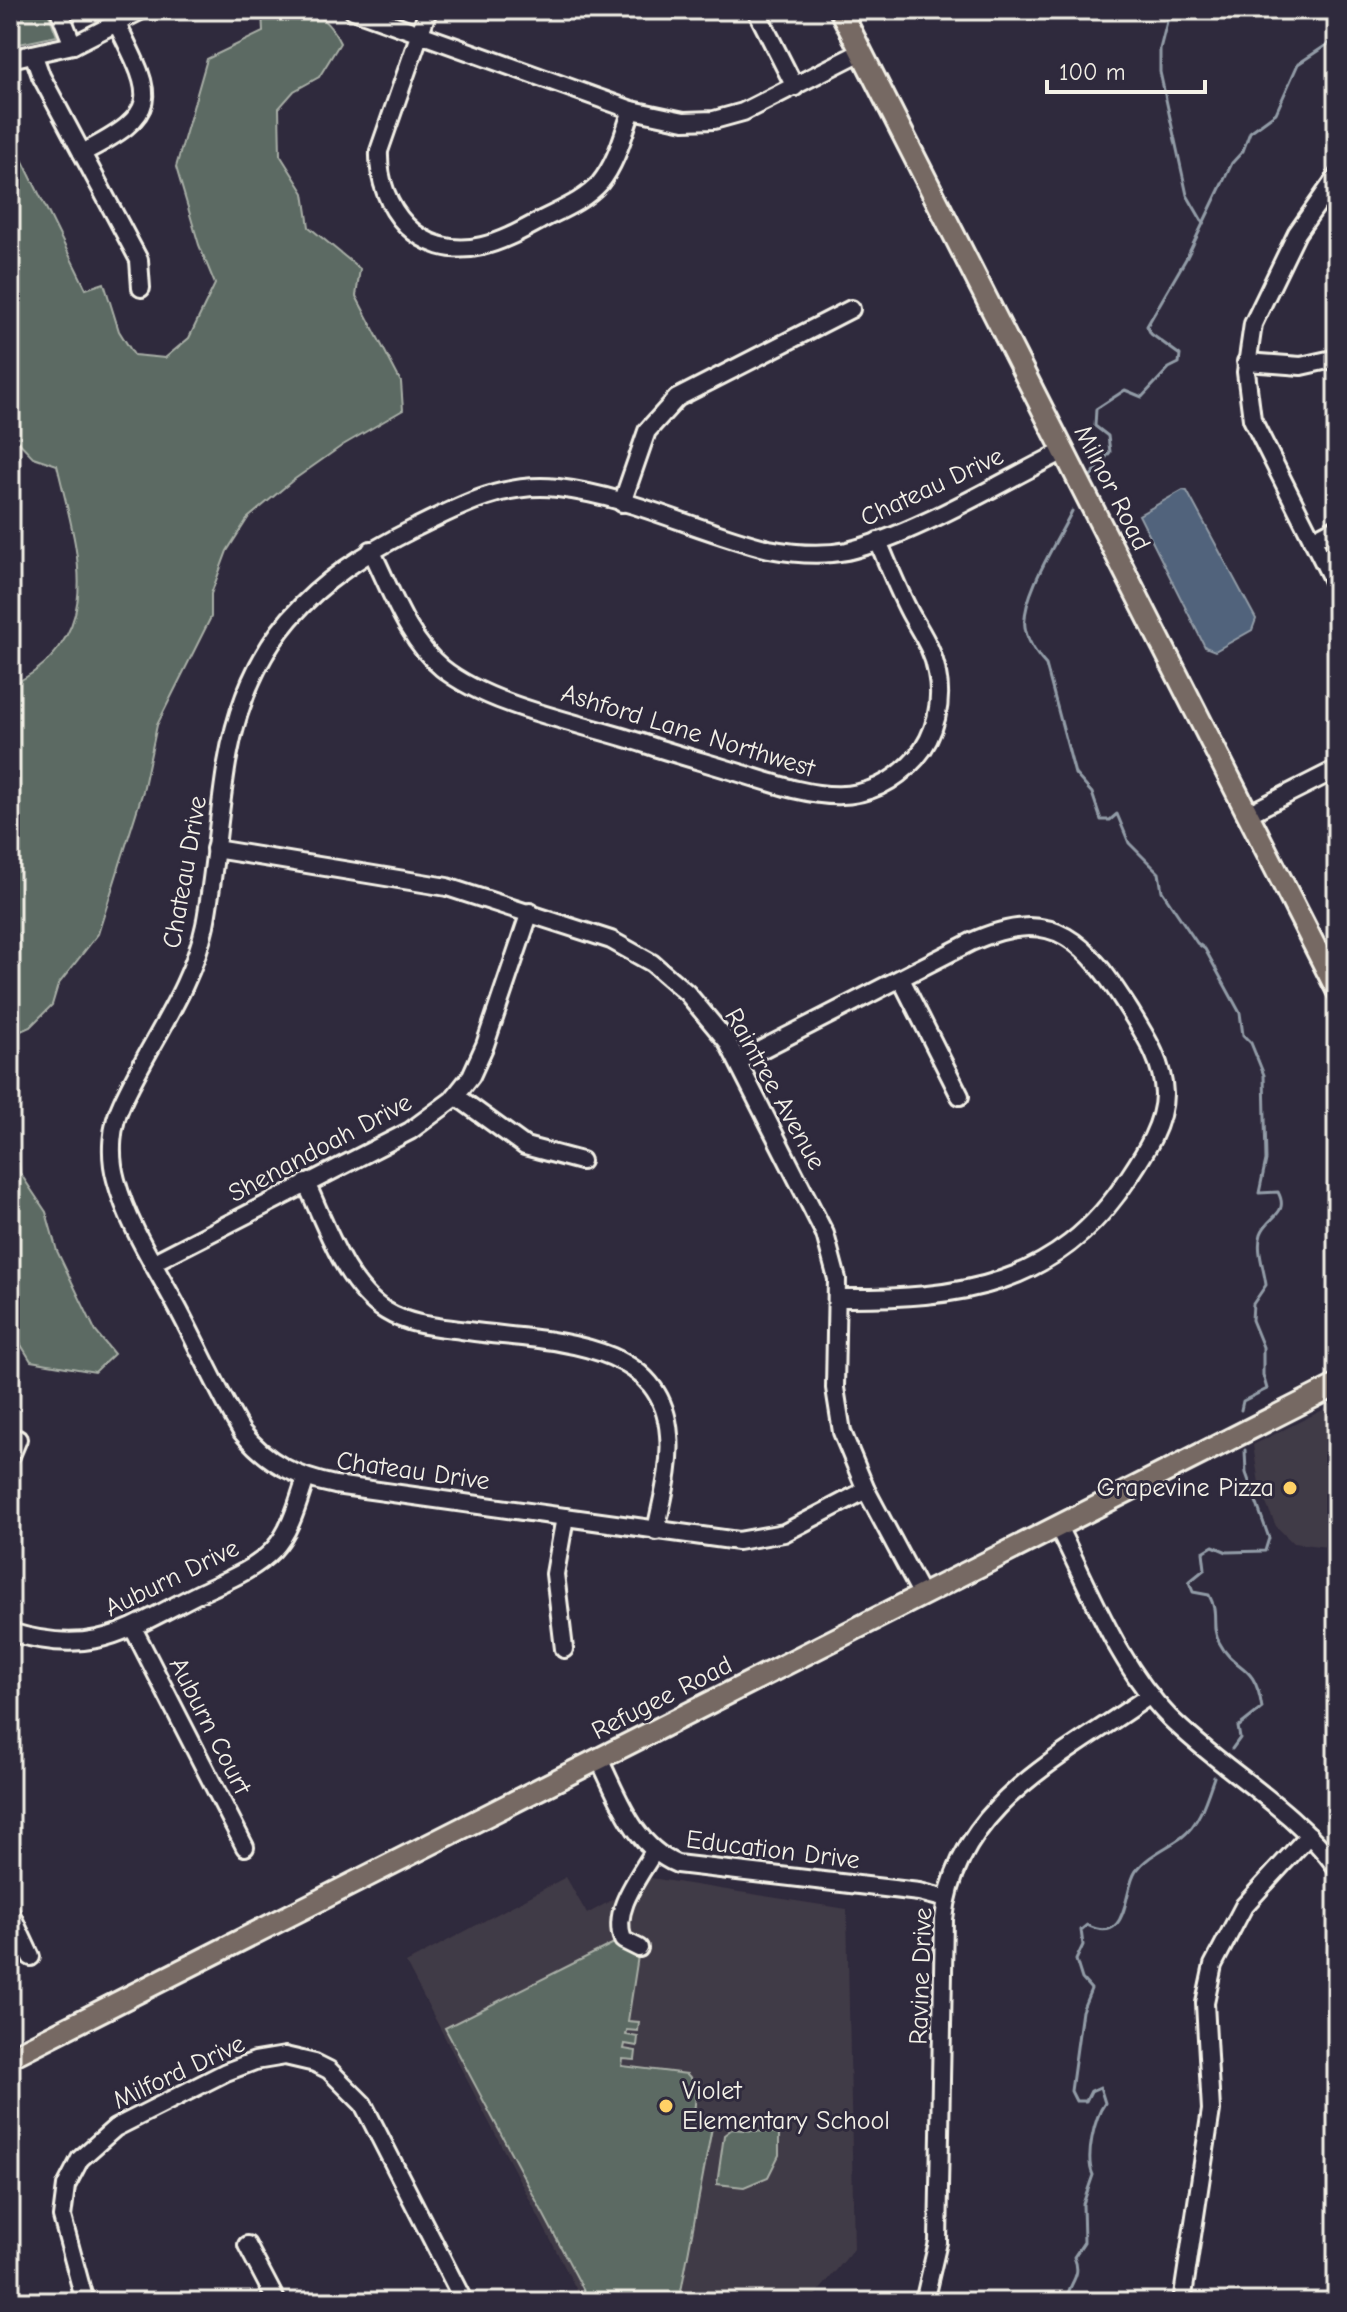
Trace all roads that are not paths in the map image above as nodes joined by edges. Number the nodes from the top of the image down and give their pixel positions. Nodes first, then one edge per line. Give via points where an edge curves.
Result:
1 (59, 10) edge
2 (142, 10) edge
3 (353, 10) edge
4 (428, 10) edge
5 (756, 10) edge
6 (840, 10) edge
7 (117, 24) junction
8 (420, 34) junction
9 (73, 45) junction
10 (861, 52) junction
11 (34, 56) junction
12 (10, 59) edge
13 (795, 87) junction
14 (632, 110) junction
15 (82, 153) junction
16 (1337, 176) edge
17 (141, 288) dead end
18 (851, 309) dead end
19 (1337, 358) edge
20 (1246, 362) junction
21 (1064, 451) junction
22 (622, 503) junction
23 (1337, 527) edge
24 (1312, 540) junction
25 (878, 541) junction
26 (371, 550) junction
27 (1337, 589) edge
28 (1337, 769) edge
29 (1250, 813) junction
30 (215, 849) junction
31 (530, 912) junction
32 (901, 979) junction
33 (1337, 990) edge
34 (739, 1061) junction
35 (456, 1096) junction
36 (960, 1096) dead end
37 (581, 1161) dead end
38 (306, 1183) junction
39 (152, 1263) junction
40 (838, 1298) junction
41 (1337, 1385) edge
42 (18, 1439) dead end
43 (10, 1458) edge
44 (306, 1478) junction
45 (866, 1490) junction
46 (565, 1517) junction
47 (1058, 1527) junction
48 (656, 1531) junction
49 (922, 1595) junction
50 (133, 1628) junction
51 (10, 1632) edge
52 (564, 1649) dead end
53 (1150, 1695) junction
54 (599, 1759) junction
55 (1309, 1835) junction
56 (245, 1847) dead end
57 (654, 1851) junction
58 (1337, 1868) edge
59 (947, 1899) junction
60 (10, 1912) edge
61 (639, 1948) dead end
62 (31, 1957) dead end
63 (10, 2057) edge
64 (247, 2245) dead end
65 (85, 2302) edge
66 (277, 2302) edge
67 (464, 2302) edge
68 (924, 2302) edge
69 (1182, 2302) edge

1 - 9 street
2 - 7 street
3 - 8 street
4 - 8 street
5 - 13 street
6 - 10 main road, Milnor Road
7 - 9 street
7 - 15 street via 145,84 144,104 132,125
8 - 14 street
8 - 14 street via 378,166 391,209 413,231 438,245 490,244 578,201 610,168
9 - 11 street
10 - 13 street
10 - 21 main road, Milnor Road
11 - 12 street
11 - 15 street
13 - 14 street via 714,120 669,120
15 - 17 street via 139,260
16 - 20 street via 1297,233 1253,324
18 - 22 street via 677,398 647,431
19 - 20 street via 1301,366
20 - 24 street via 1252,419
21 - 25 street, Chateau Drive
21 - 29 main road, Milnor Road
22 - 25 street, Chateau Drive via 751,545 796,554 845,551
22 - 26 street, Chateau Drive via 561,488 514,489 468,502
23 - 24 street
24 - 27 street
25 - 26 street, Ashford Lane Northwest via 928,642 939,703 925,747 904,770 864,793 833,797 669,752 465,683 431,657 413,633
26 - 30 street, Chateau Drive via 308,597 263,660 233,733
28 - 29 street
29 - 33 main road, Milnor Road
30 - 31 street, Raintree Avenue via 417,880
30 - 39 street, Chateau Drive via 194,964 122,1103 113,1133 116,1180
31 - 34 street, Raintree Avenue via 611,940 652,963 709,1016
31 - 35 street, Shenandoah Drive via 485,1045
32 - 34 street
32 - 36 street
32 - 40 street via 999,931 1030,926 1061,932 1096,960 1147,1038 1163,1081 1162,1110 1150,1141 1109,1206 1039,1265 953,1293
34 - 40 street, Raintree Avenue via 825,1234
35 - 37 street via 525,1146
35 - 38 street, Shenandoah Drive via 410,1131
38 - 39 street, Shenandoah Drive
38 - 48 street via 354,1278 384,1310 435,1326 594,1349 636,1369 664,1406 670,1437
39 - 44 street, Chateau Drive via 242,1432 276,1465
40 - 45 street, Raintree Avenue via 836,1404
41 - 47 main road, Refugee Road
42 - 43 street
44 - 46 street, Chateau Drive
44 - 50 street, Auburn Drive via 284,1535 264,1558
45 - 48 street, Chateau Drive via 769,1538 738,1541
45 - 49 street, Raintree Avenue
46 - 48 street, Chateau Drive
46 - 52 street via 555,1574
47 - 49 main road, Refugee Road
47 - 53 street via 1122,1653
49 - 54 main road, Refugee Road
50 - 51 street, Auburn Drive via 71,1643
50 - 56 street, Auburn Court
53 - 55 street
53 - 59 street, Ravine Drive via 1006,1796 964,1853
54 - 57 street, Education Drive via 626,1815
54 - 63 main road, Refugee Road
55 - 58 street
55 - 69 street via 1244,1906 1213,1965 1205,2003 1211,2110
57 - 59 street, Education Drive via 691,1868
57 - 61 street via 630,1892 620,1924 623,1940
59 - 68 street, Ravine Drive via 938,2242
60 - 62 street
64 - 66 street
65 - 67 street, Milford Drive via 62,2217 66,2186 80,2159 115,2128 226,2072 285,2056 329,2070 363,2104

